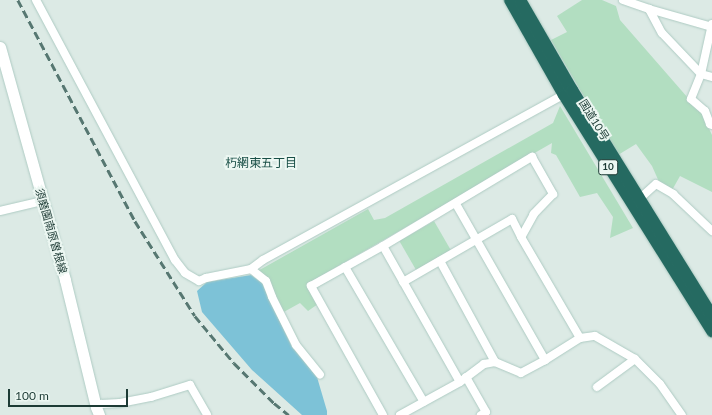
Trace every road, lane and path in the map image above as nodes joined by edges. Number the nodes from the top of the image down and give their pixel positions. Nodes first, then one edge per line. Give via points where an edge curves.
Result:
1 (36, 0) edge
2 (510, 0) edge
3 (520, 0) edge
4 (623, 0) edge
5 (649, 9) junction
6 (712, 26) edge
7 (0, 47) edge
8 (701, 74) junction
9 (712, 77) edge
10 (568, 93) junction
11 (712, 125) edge
12 (42, 201) junction
13 (635, 202) junction
14 (456, 204) junction
15 (0, 211) edge
16 (712, 231) edge
17 (520, 236) junction
18 (477, 240) junction
19 (383, 246) junction
20 (440, 261) junction
21 (345, 267) junction
22 (251, 269) junction
23 (403, 282) junction
24 (711, 324) edge
25 (580, 338) junction
26 (545, 360) junction
27 (634, 360) junction
28 (496, 362) junction
29 (320, 375) dead end
30 (463, 379) junction
31 (597, 387) dead end
32 (424, 402) junction
33 (97, 411) edge
34 (207, 415) edge
35 (383, 415) edge
36 (400, 415) edge
37 (481, 415) edge
38 (682, 415) edge

1 - 22 street via 175,260 185,273 199,281
2 - 10 highway, 国道10号 / 10
3 - 10 highway, 国道10号 / 10
4 - 5 street
5 - 6 street
5 - 8 street via 662,33
6 - 8 street
7 - 12 main road, 須磨園南原曽根線
8 - 9 street
8 - 11 street via 692,99 705,111
10 - 13 highway, 国道10号 / 10
10 - 22 street via 263,260
12 - 15 street
12 - 33 main road, 須磨園南原曽根線 via 65,280
13 - 16 street via 656,184 673,194
13 - 24 highway, 国道10号 / 10
14 - 17 street via 532,157 553,194 534,214
14 - 18 street
14 - 19 street
17 - 18 street via 512,219
17 - 25 street
18 - 20 street
18 - 26 street
19 - 21 street
19 - 23 street
20 - 23 street
20 - 28 street
21 - 32 street
21 - 35 street via 310,286
22 - 29 street via 266,281 296,345
23 - 30 street
25 - 26 street
25 - 27 street via 595,336
26 - 28 street via 521,373
27 - 31 street
27 - 38 street via 660,384
28 - 30 street via 484,364
30 - 32 street
30 - 37 street via 486,412
32 - 36 street
33 - 34 street via 101,404 151,397 190,385

